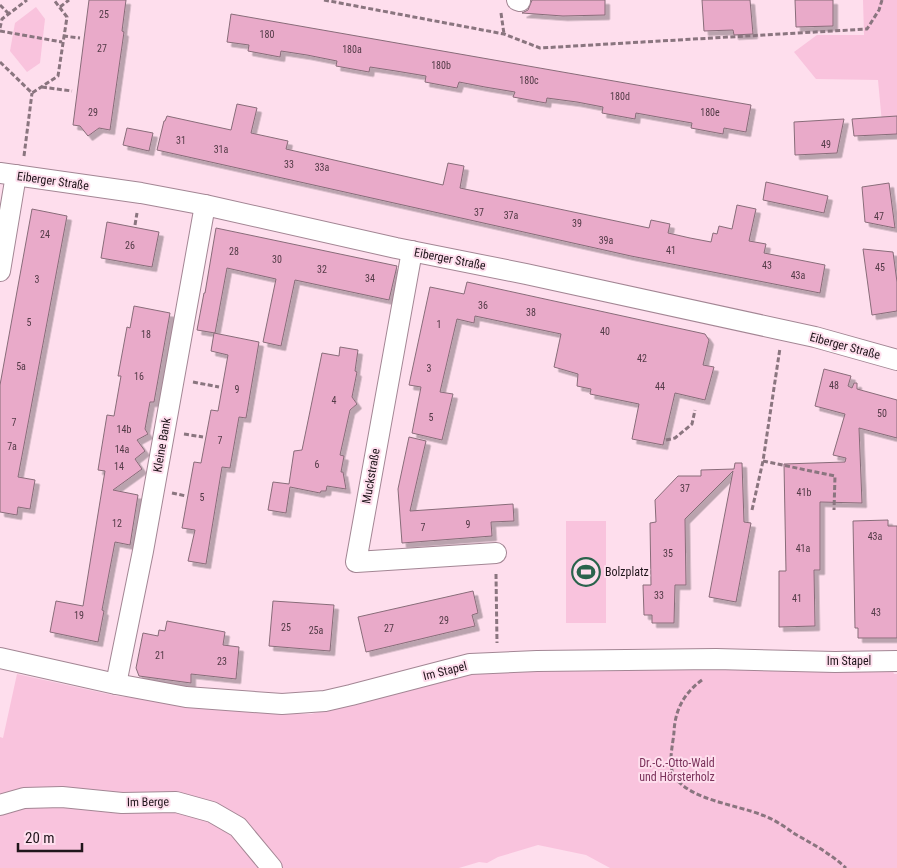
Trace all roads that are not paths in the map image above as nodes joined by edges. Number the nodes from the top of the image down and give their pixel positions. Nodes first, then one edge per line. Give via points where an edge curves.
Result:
1 (13, 175) edge
2 (205, 205) junction
3 (412, 251) junction
4 (0, 271) edge
5 (897, 360) edge
6 (496, 553) road end
7 (0, 658) edge
8 (897, 660) edge
9 (116, 684) junction
10 (0, 805) edge
11 (272, 868) edge

1 - 2 street, Eiberger Straße
1 - 4 street
2 - 3 street, Eiberger Straße
2 - 9 street, Kleine Bank
3 - 5 street, Eiberger Straße via 815,337
3 - 6 street, Muckstraße via 356,562
7 - 9 street, Im Stapel
8 - 9 street, Im Stapel via 716,659 470,664 325,701 282,704 186,697
10 - 11 street, Im Berge via 24,798 52,797 122,803 176,802 212,812 238,827

